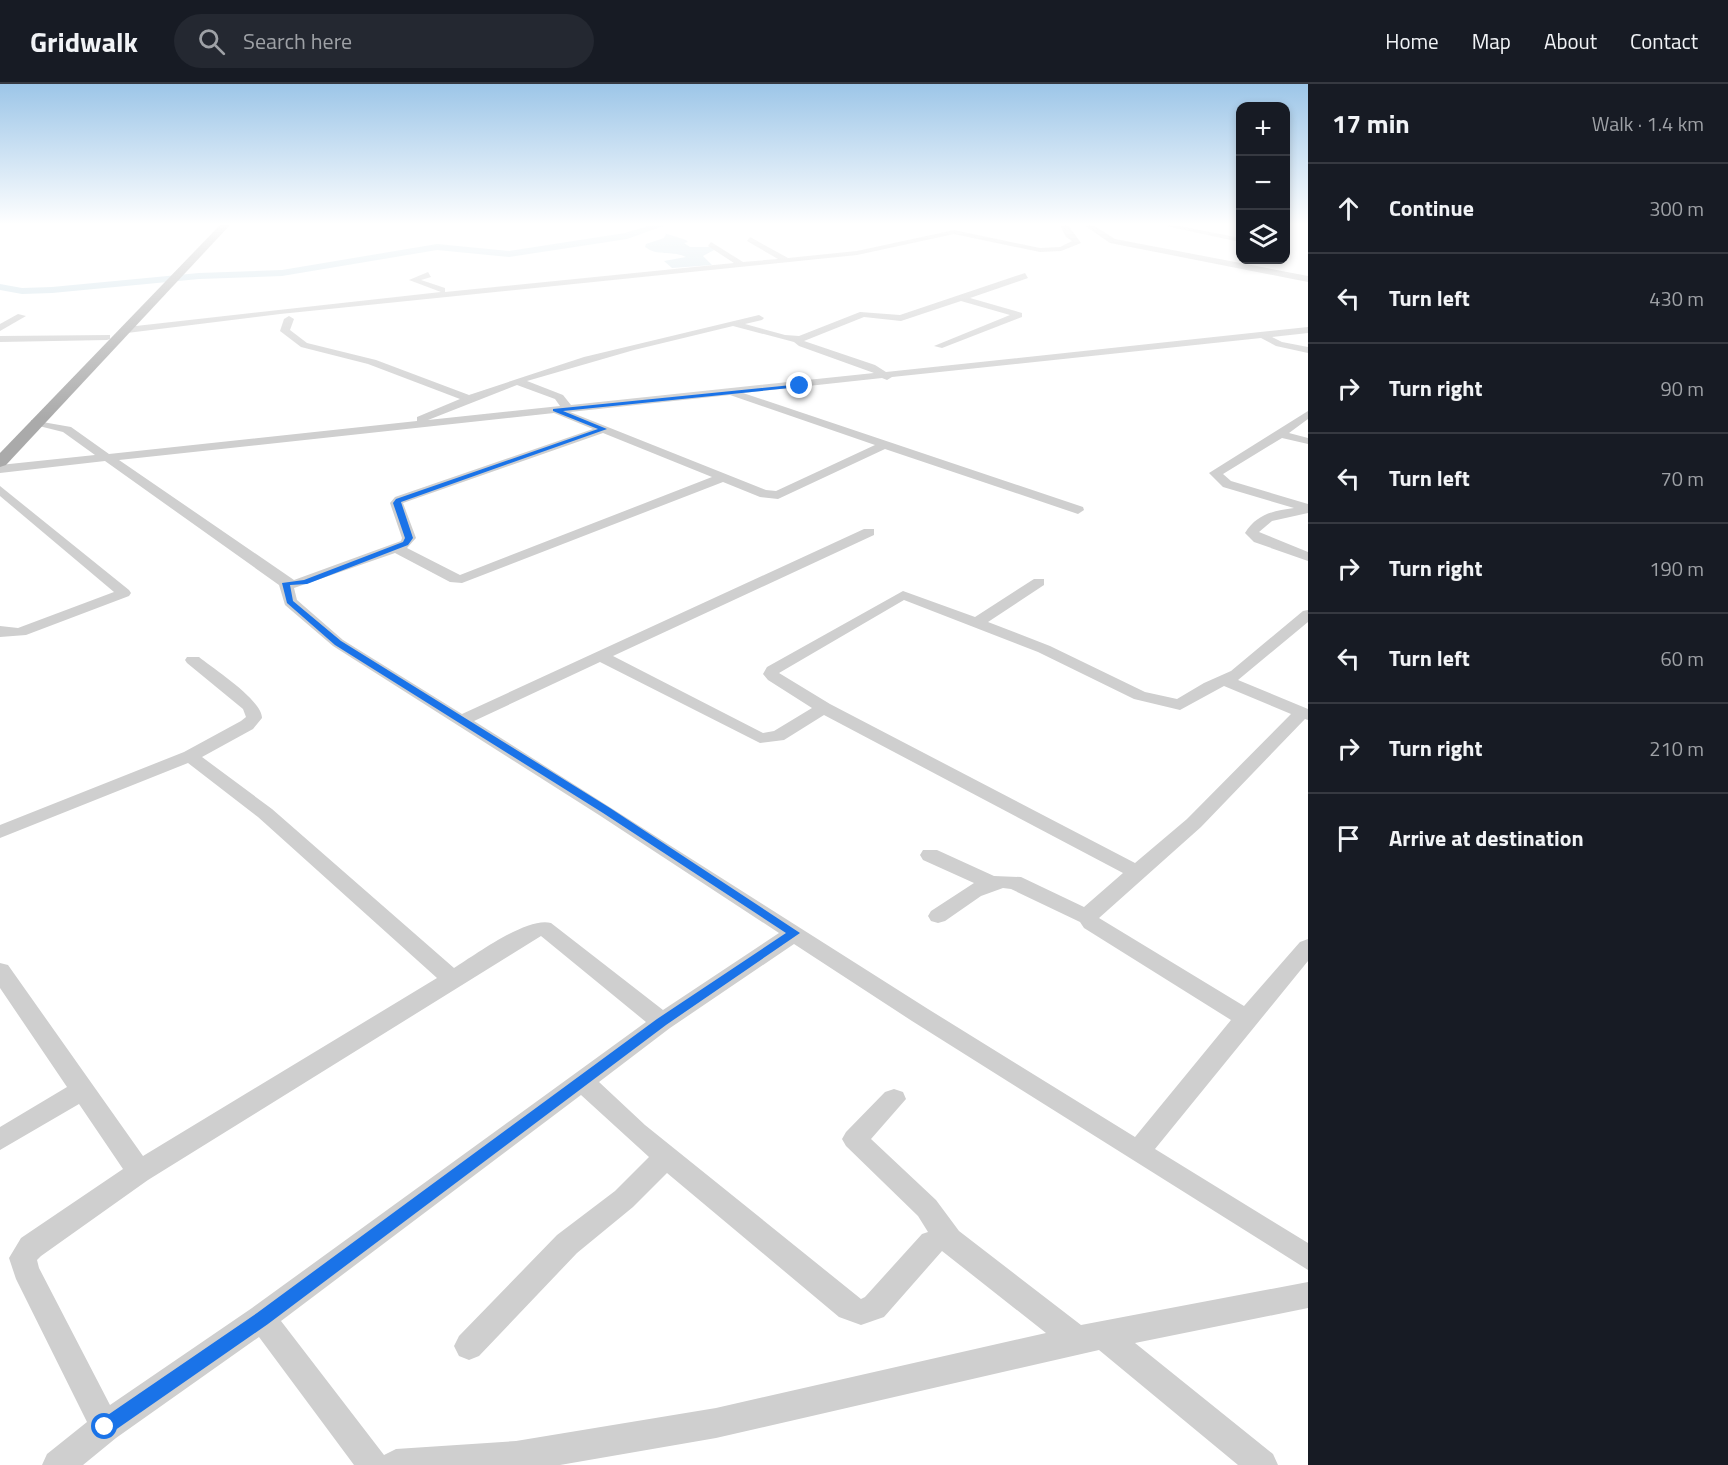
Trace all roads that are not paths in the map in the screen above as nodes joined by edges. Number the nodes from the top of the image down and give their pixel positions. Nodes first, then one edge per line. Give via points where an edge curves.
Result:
1 (157, 289) edge
2 (160, 289) edge
3 (437, 289) edge
4 (494, 289) edge
5 (986, 289) edge
6 (448, 294) junction
7 (962, 298) junction
8 (21, 316) dead end
9 (759, 318) dead end
10 (289, 319) dead end
11 (733, 324) junction
12 (0, 328) edge
13 (127, 330) junction
14 (1308, 330) edge
15 (1262, 335) junction
16 (107, 338) junction
17 (0, 339) edge
18 (799, 339) junction
19 (939, 346) dead end
20 (1308, 350) edge
21 (887, 376) junction
22 (519, 382) junction
23 (730, 393) junction
24 (468, 398) junction
25 (568, 409) junction
26 (555, 410) junction
27 (1308, 414) edge
28 (35, 422) junction
29 (384, 427) junction
30 (604, 429) junction
31 (1280, 434) junction
32 (1308, 441) edge
33 (0, 443) edge
34 (884, 445) junction
35 (106, 457) junction
36 (0, 462) edge
37 (0, 469) edge
38 (721, 478) junction
39 (0, 490) edge
40 (1308, 509) edge
41 (1078, 510) dead end
42 (869, 532) dead end
43 (396, 548) junction
44 (1308, 558) edge
45 (1039, 582) dead end
46 (286, 583) junction
47 (1308, 614) edge
48 (978, 622) junction
49 (0, 631) edge
50 (600, 656) junction
51 (193, 660) dead end
52 (1225, 680) junction
53 (825, 708) junction
54 (1305, 714) edge
55 (462, 720) junction
56 (190, 756) junction
57 (0, 832) edge
58 (930, 855) dead end
59 (1135, 872) junction
60 (988, 882) junction
61 (938, 916) dead end
62 (1089, 918) junction
63 (795, 933) junction
64 (1307, 951) edge
65 (0, 971) edge
66 (452, 979) junction
67 (1246, 1018) junction
68 (662, 1022) junction
69 (582, 1081) junction
70 (82, 1090) junction
71 (894, 1099) dead end
72 (0, 1140) edge
73 (1139, 1150) junction
74 (666, 1157) junction
75 (139, 1172) junction
76 (949, 1240) junction
77 (1308, 1258) edge
78 (1308, 1295) edge
79 (262, 1318) junction
80 (1090, 1337) junction
81 (469, 1346) dead end
82 (105, 1427) junction
83 (58, 1465) edge
84 (374, 1465) edge
85 (396, 1465) edge
86 (1262, 1465) edge

1 - 16 main road
2 - 13 main road
3 - 6 street
4 - 6 street
5 - 7 street
6 - 13 street
7 - 18 street via 901,318 863,314
7 - 19 street via 1019,315
8 - 12 street
9 - 11 street
10 - 24 street via 285,331 304,345 372,362
11 - 18 street
11 - 22 street
13 - 28 main road
14 - 15 street
15 - 20 street via 1279,344
15 - 21 street
16 - 17 street
16 - 33 main road
18 - 21 street via 802,344
21 - 23 street
22 - 24 street
22 - 25 street via 559,397
23 - 25 street
23 - 34 street
24 - 29 street via 420,419
25 - 26 street
26 - 29 street
26 - 30 street
27 - 31 street
28 - 35 street via 67,429
28 - 36 main road
29 - 35 street
30 - 38 street
30 - 43 street via 399,500 396,503 409,538
31 - 32 street
31 - 40 street via 1215,473 1227,484
34 - 38 street via 778,495
34 - 41 street
35 - 37 street
35 - 46 street
38 - 43 street via 462,579
39 - 49 street via 124,593 21,633
40 - 44 street via 1265,518 1252,533
42 - 50 street
43 - 46 street via 305,582
45 - 48 street
46 - 55 street via 290,602 313,624
47 - 52 street
48 - 52 street via 1161,703 1185,704
48 - 53 street via 903,595 772,670 774,677
50 - 53 street via 760,738 778,736
50 - 55 street
51 - 56 street via 249,705 254,718 235,733
52 - 54 street
53 - 59 street
54 - 59 street via 1194,823
55 - 63 street
56 - 57 street
56 - 66 street via 265,813
58 - 60 street
59 - 62 street via 1090,912
60 - 61 street
60 - 62 street via 1014,882
62 - 67 street via 1091,923
63 - 68 street
63 - 73 street
64 - 67 street
65 - 70 street
66 - 68 street via 544,928
66 - 75 street
67 - 73 street
68 - 69 street
69 - 74 street
69 - 79 street
70 - 72 street
70 - 75 street
71 - 76 street via 855,1139 927,1208
73 - 77 street
74 - 76 street via 849,1308 861,1312 873,1308 932,1243
74 - 81 street via 624,1199 567,1244
75 - 82 street via 31,1247 23,1258
76 - 80 street
78 - 80 street
79 - 82 street
79 - 84 street
80 - 85 street via 716,1423 516,1457
80 - 86 street
82 - 83 street

